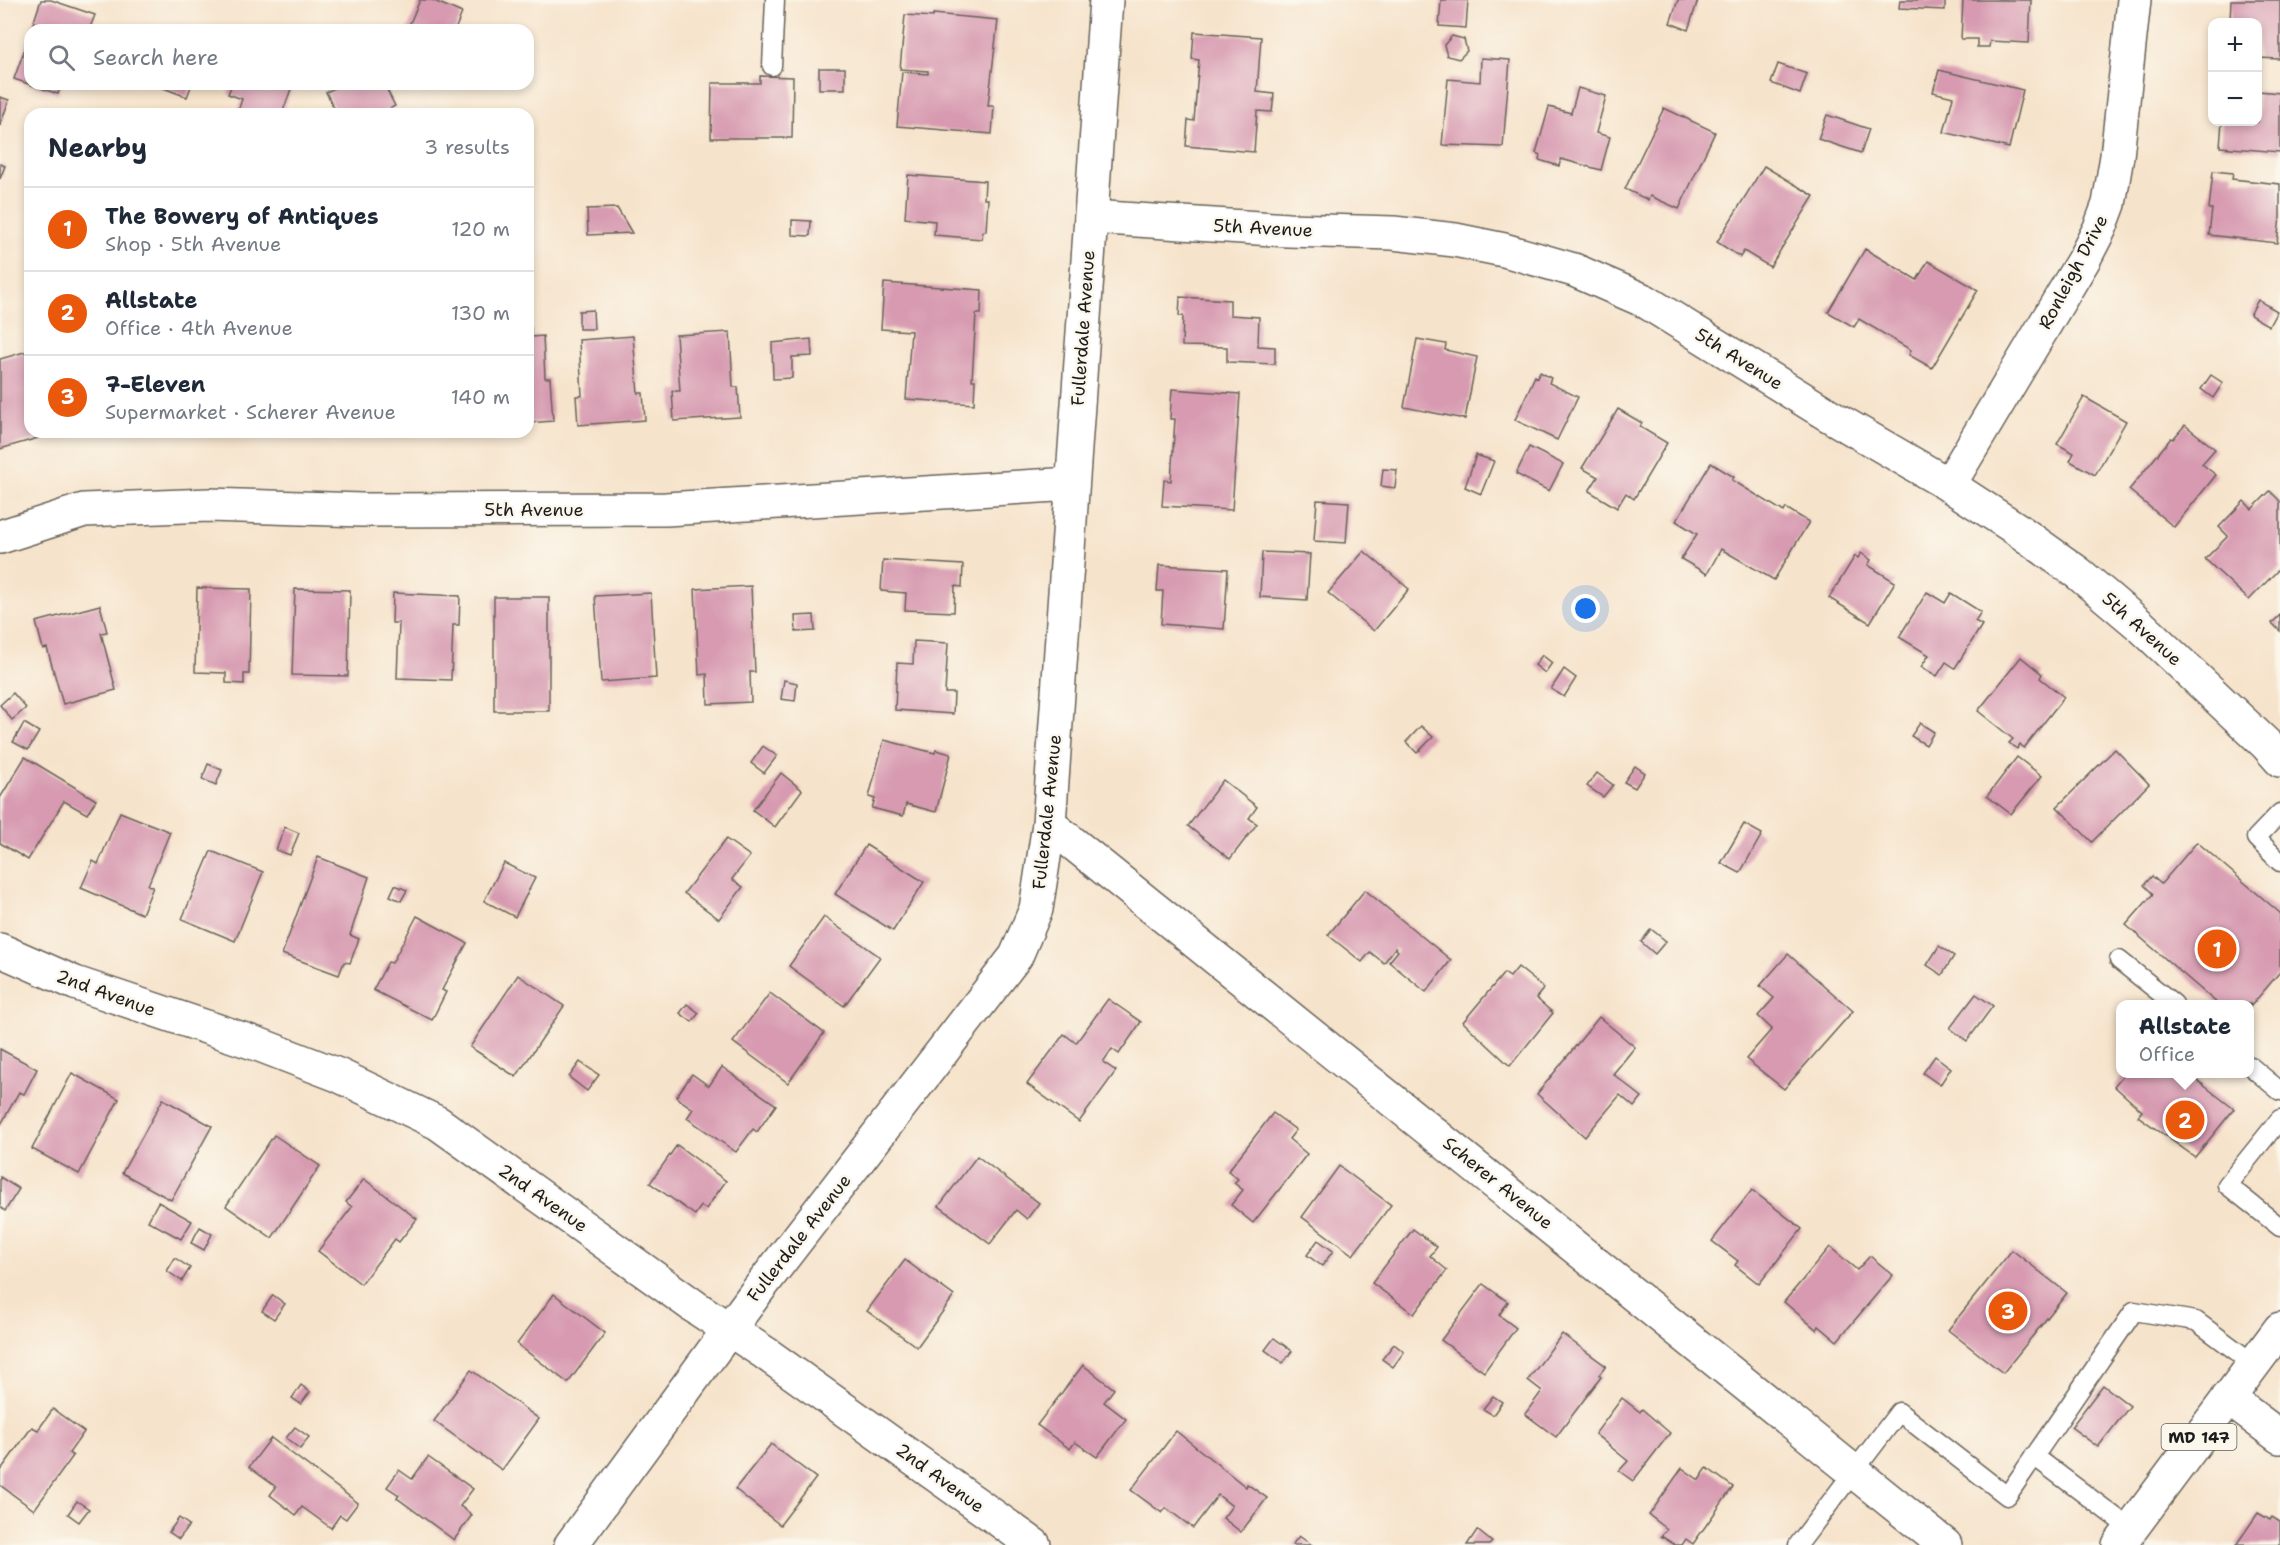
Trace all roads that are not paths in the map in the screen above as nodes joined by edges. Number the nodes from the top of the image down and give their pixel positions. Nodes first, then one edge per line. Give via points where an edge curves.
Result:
1 (775, 0) edge
2 (1106, 0) edge
3 (2134, 0) edge
4 (772, 66) dead end
5 (1091, 217) junction
6 (1072, 484) junction
7 (1949, 485) junction
8 (0, 537) edge
9 (2280, 760) edge
10 (2280, 813) edge
11 (1048, 824) junction
12 (2280, 862) edge
13 (0, 950) edge
14 (2119, 960) dead end
15 (2168, 1000) edge
16 (2254, 1069) edge
17 (2280, 1091) edge
18 (2280, 1119) edge
19 (2280, 1227) edge
20 (730, 1328) junction
21 (2280, 1329) edge
22 (2254, 1364) junction
23 (2228, 1398) junction
24 (2280, 1437) edge
25 (2034, 1456) junction
26 (1854, 1471) junction
27 (2125, 1537) edge
28 (571, 1545) edge
29 (1034, 1545) edge
30 (1798, 1545) edge
31 (1946, 1545) edge

1 - 4 lane
2 - 5 street, Fullerdale Avenue
3 - 7 street, Ronleigh Drive via 2117,156 2109,204 2100,228
5 - 6 street, Fullerdale Avenue
5 - 7 street, 5th Avenue via 1393,233 1504,250 1574,270 1645,301
6 - 8 street, 5th Avenue via 666,509 362,510 209,505 84,510
6 - 11 street, Fullerdale Avenue
7 - 9 street, 5th Avenue via 2078,573 2141,626
10 - 12 lane via 2256,838
11 - 20 street, Fullerdale Avenue via 1036,909 1016,956
11 - 26 street, Scherer Avenue
13 - 20 street, 2nd Avenue via 75,983 338,1075 438,1123
14 - 15 lane
16 - 17 lane
18 - 19 lane via 2227,1185
20 - 28 street, Fullerdale Avenue
20 - 29 street, 2nd Avenue
21 - 22 street, MD 147
22 - 23 street, MD 147
22 - 25 lane via 2196,1321 2134,1311
23 - 24 street
23 - 27 street, MD 147
25 - 26 lane via 2007,1497 1899,1412
25 - 27 lane
26 - 30 lane
26 - 31 street, Scherer Avenue

